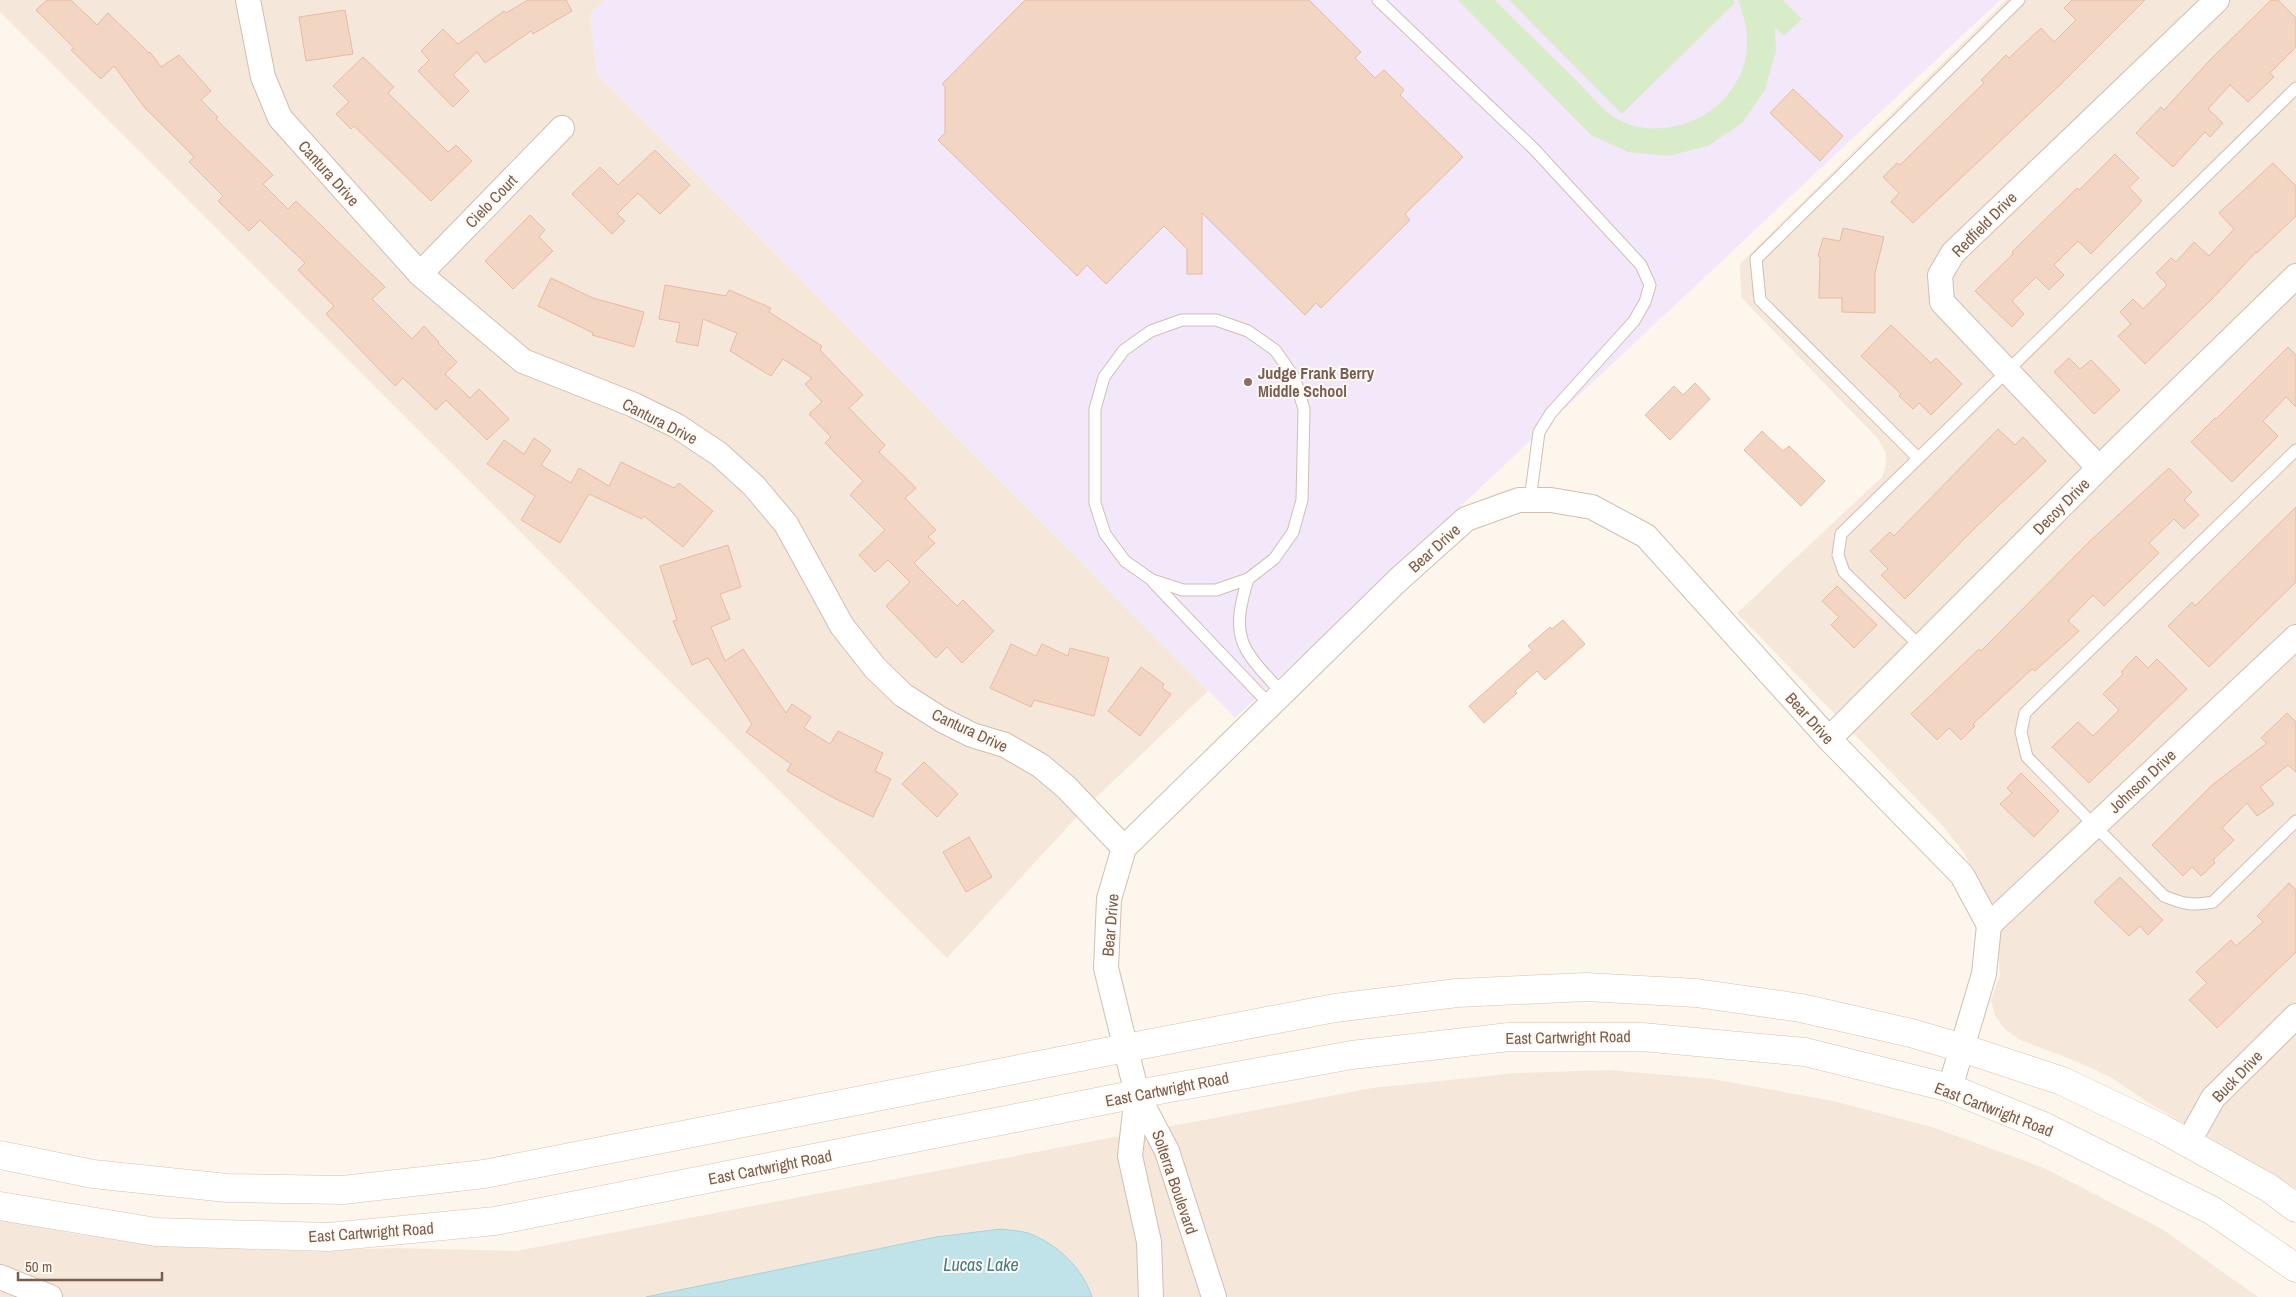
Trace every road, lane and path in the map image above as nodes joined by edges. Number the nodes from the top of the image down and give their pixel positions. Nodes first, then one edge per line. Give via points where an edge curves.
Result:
1 (247, 0) edge
2 (1378, 0) edge
3 (2019, 0) edge
4 (2217, 0) edge
5 (2296, 88) edge
6 (562, 128) dead end
7 (420, 274) junction
8 (2296, 276) edge
9 (2007, 371) junction
10 (2296, 450) edge
11 (1918, 458) junction
12 (2098, 468) junction
13 (1530, 500) junction
14 (1248, 579) junction
15 (1152, 580) junction
16 (2296, 637) edge
17 (1921, 647) junction
18 (1276, 699) junction
19 (1829, 740) junction
20 (2296, 821) edge
21 (2094, 826) junction
22 (1124, 848) junction
23 (1989, 925) junction
24 (2296, 1016) edge
25 (1126, 1048) junction
26 (1962, 1048) junction
27 (1950, 1088) junction
28 (1137, 1094) junction
29 (2188, 1143) junction
30 (0, 1155) edge
31 (0, 1206) edge
32 (2296, 1208) edge
33 (2296, 1268) edge
34 (0, 1277) edge
35 (50, 1297) edge
36 (1151, 1297) edge
37 (1214, 1297) edge

1 - 7 street, Cantura Drive via 263,77 280,118
2 - 13 lane via 1534,149 1641,265 1650,285 1646,302 1634,321 1538,432
3 - 11 lane via 1756,258 1760,300
4 - 9 street, Redfield Drive via 1952,253 1940,276 1942,302
5 - 9 lane
6 - 7 street, Cielo Court
7 - 22 street, Cantura Drive via 523,360 669,422 719,454 754,486 786,524 842,626 875,668 903,695 942,720 972,735 1005,745 1040,766 1066,787
8 - 12 street, Decoy Drive
9 - 11 lane
9 - 12 street, Redfield Drive
10 - 21 lane via 2025,713 2021,732 2027,757
11 - 17 lane via 1841,534 1838,555 1844,572
12 - 17 street, Decoy Drive
13 - 18 street, Bear Drive via 1519,500 1466,519
13 - 19 street, Bear Drive via 1592,507 1646,536
14 - 15 lane via 1216,590 1183,590
14 - 15 lane via 1274,559 1293,532 1302,500 1304,409 1294,377 1275,350 1248,331 1216,320 1182,320 1151,331 1124,350 1104,377 1095,409 1096,503 1106,534 1125,561
14 - 18 lane via 1238,620 1241,635 1248,656
15 - 18 lane
16 - 21 street, Johnson Drive
17 - 19 street, Decoy Drive
18 - 22 street, Bear Drive
19 - 23 street, Bear Drive via 1962,875
20 - 21 lane via 2213,902 2195,906 2164,896
21 - 23 street, Johnson Drive
22 - 25 street, Bear Drive via 1109,899 1106,968
23 - 26 street via 1984,974
24 - 29 street, Buck Drive via 2213,1098
25 - 26 main road via 1345,1007 1457,993 1586,987 1696,992 1801,1008
25 - 28 street, Bear Drive
25 - 30 main road via 484,1174 343,1190 227,1188 93,1174
26 - 27 street
26 - 29 main road via 2062,1081
27 - 28 main road, East Cartwright Road via 1805,1052 1642,1037 1509,1037 1352,1055
27 - 33 main road, East Cartwright Road via 2043,1126 2213,1211
28 - 31 main road, East Cartwright Road via 495,1221 329,1237 156,1232
28 - 36 street, Solterra Boulevard via 1130,1156 1149,1242
28 - 37 street, Solterra Boulevard via 1167,1151
29 - 32 main road via 2269,1188
34 - 35 street

